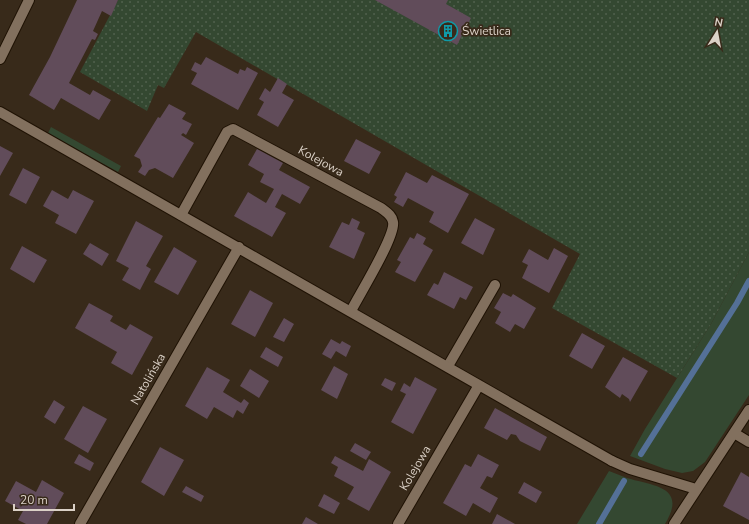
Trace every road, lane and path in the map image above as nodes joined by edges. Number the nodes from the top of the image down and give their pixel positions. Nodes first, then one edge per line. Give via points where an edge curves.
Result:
1 (29, 0) edge
2 (0, 59) edge
3 (0, 112) edge
4 (181, 215) junction
5 (239, 247) junction
6 (495, 286) dead end
7 (351, 311) junction
8 (448, 366) junction
9 (479, 384) junction
10 (749, 410) edge
11 (734, 433) junction
12 (749, 442) edge
13 (696, 489) junction
14 (80, 524) edge
15 (398, 524) edge
16 (674, 524) edge

1 - 2 street
3 - 4 street
4 - 5 street
4 - 7 street, Kolejowa via 227,132 233,129 381,208 393,221 391,236
5 - 7 street
5 - 14 street, Natolińska
6 - 8 street
7 - 8 street
8 - 9 street
9 - 13 street via 612,461
9 - 15 street, Kolejowa
10 - 11 street
11 - 12 street
11 - 13 street
13 - 16 street

